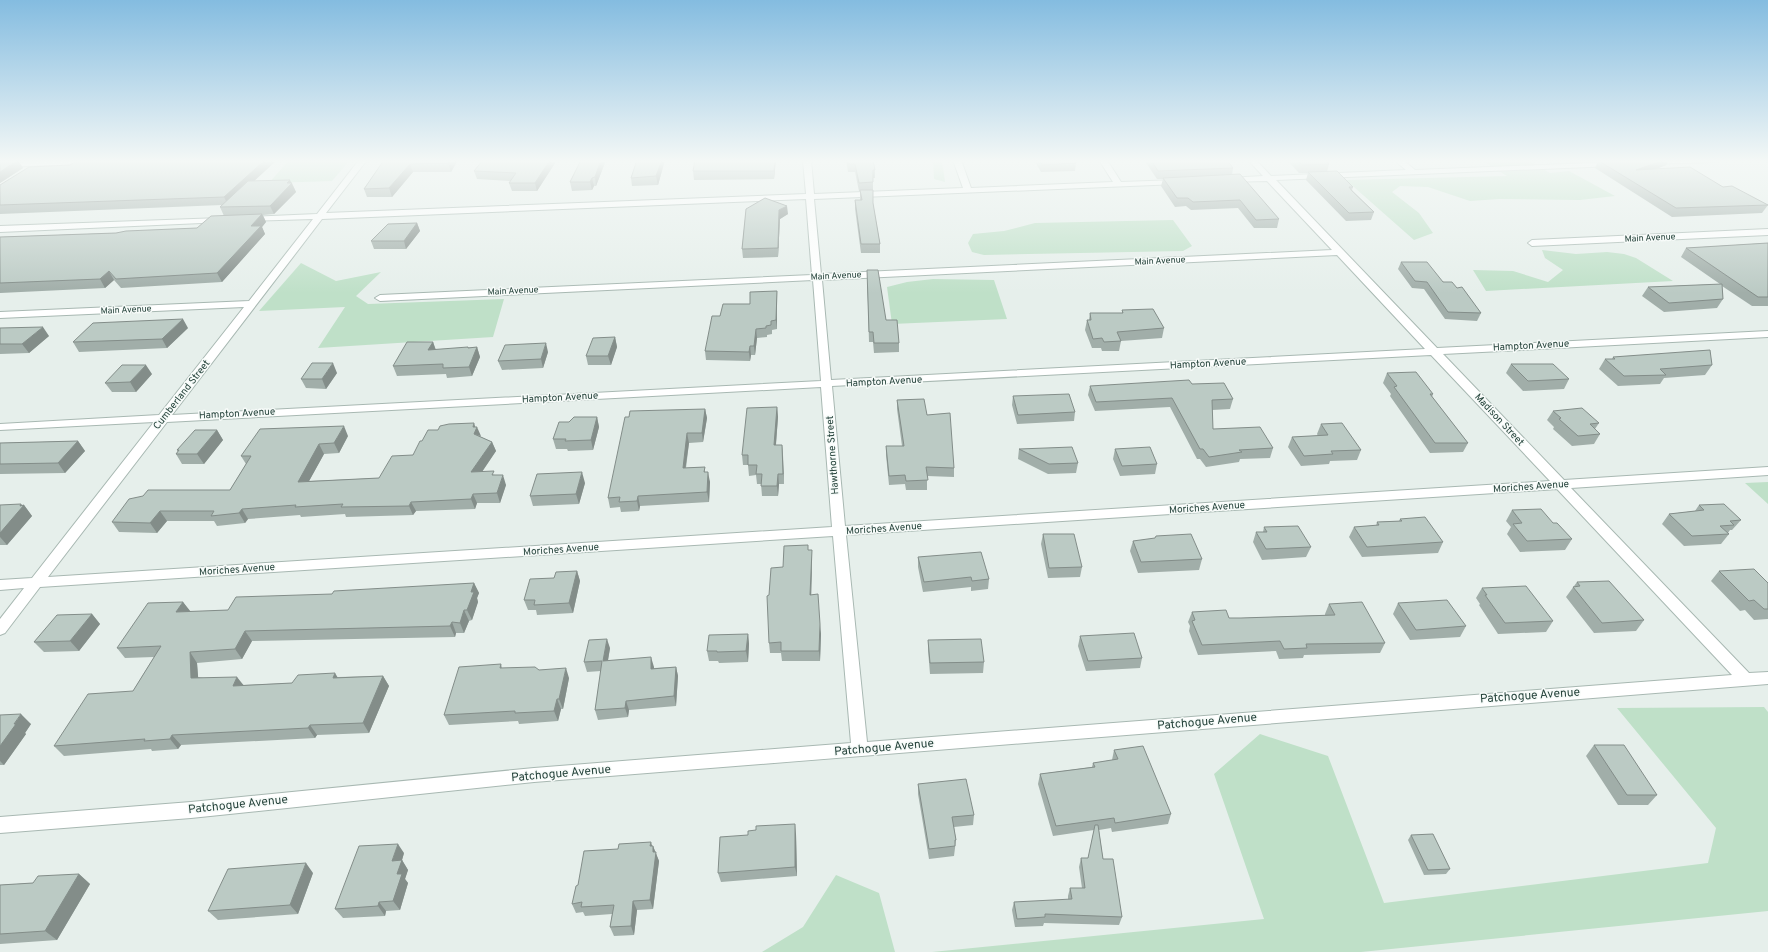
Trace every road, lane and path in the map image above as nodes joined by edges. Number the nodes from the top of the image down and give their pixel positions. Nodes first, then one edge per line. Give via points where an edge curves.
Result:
1 (329, 204) edge
2 (604, 204) edge
3 (812, 204) edge
4 (1295, 204) edge
5 (320, 216) junction
6 (226, 220) edge
7 (242, 220) edge
8 (0, 229) edge
9 (1768, 232) edge
10 (1532, 243) dead end
11 (1341, 252) junction
12 (818, 277) junction
13 (380, 298) dead end
14 (252, 304) junction
15 (0, 315) edge
16 (1768, 334) edge
17 (1435, 352) junction
18 (827, 385) junction
19 (164, 418) junction
20 (0, 427) edge
21 (1768, 471) edge
22 (1560, 485) junction
23 (839, 532) junction
24 (35, 583) junction
25 (0, 585) edge
26 (0, 629) edge
27 (1768, 678) edge
28 (1745, 680) junction
29 (860, 750) junction
30 (0, 825) edge

1 - 5 street, Cumberland Street
2 - 5 street
3 - 12 street, Hawthorne Street
4 - 11 street, Madison Street
5 - 7 street
5 - 14 street, Cumberland Street
6 - 8 street
9 - 10 street, Main Avenue
11 - 12 street, Main Avenue
11 - 17 street, Madison Street
12 - 13 street, Main Avenue
12 - 18 street, Hawthorne Street
14 - 15 street, Main Avenue
14 - 19 street, Cumberland Street
16 - 17 street, Hampton Avenue
17 - 18 street, Hampton Avenue
17 - 22 street, Madison Street
18 - 19 street, Hampton Avenue
18 - 23 street, Hawthorne Street
19 - 20 street, Hampton Avenue
19 - 24 street, Cumberland Street
21 - 22 street, Moriches Avenue
22 - 23 street, Moriches Avenue
22 - 28 street, Madison Street
23 - 24 street, Moriches Avenue
23 - 29 street, Hawthorne Street
24 - 25 street, Moriches Avenue
24 - 26 street, Cumberland Street
27 - 28 street, Patchogue Avenue
28 - 29 street, Patchogue Avenue
29 - 30 street, Patchogue Avenue via 542,775 192,810

